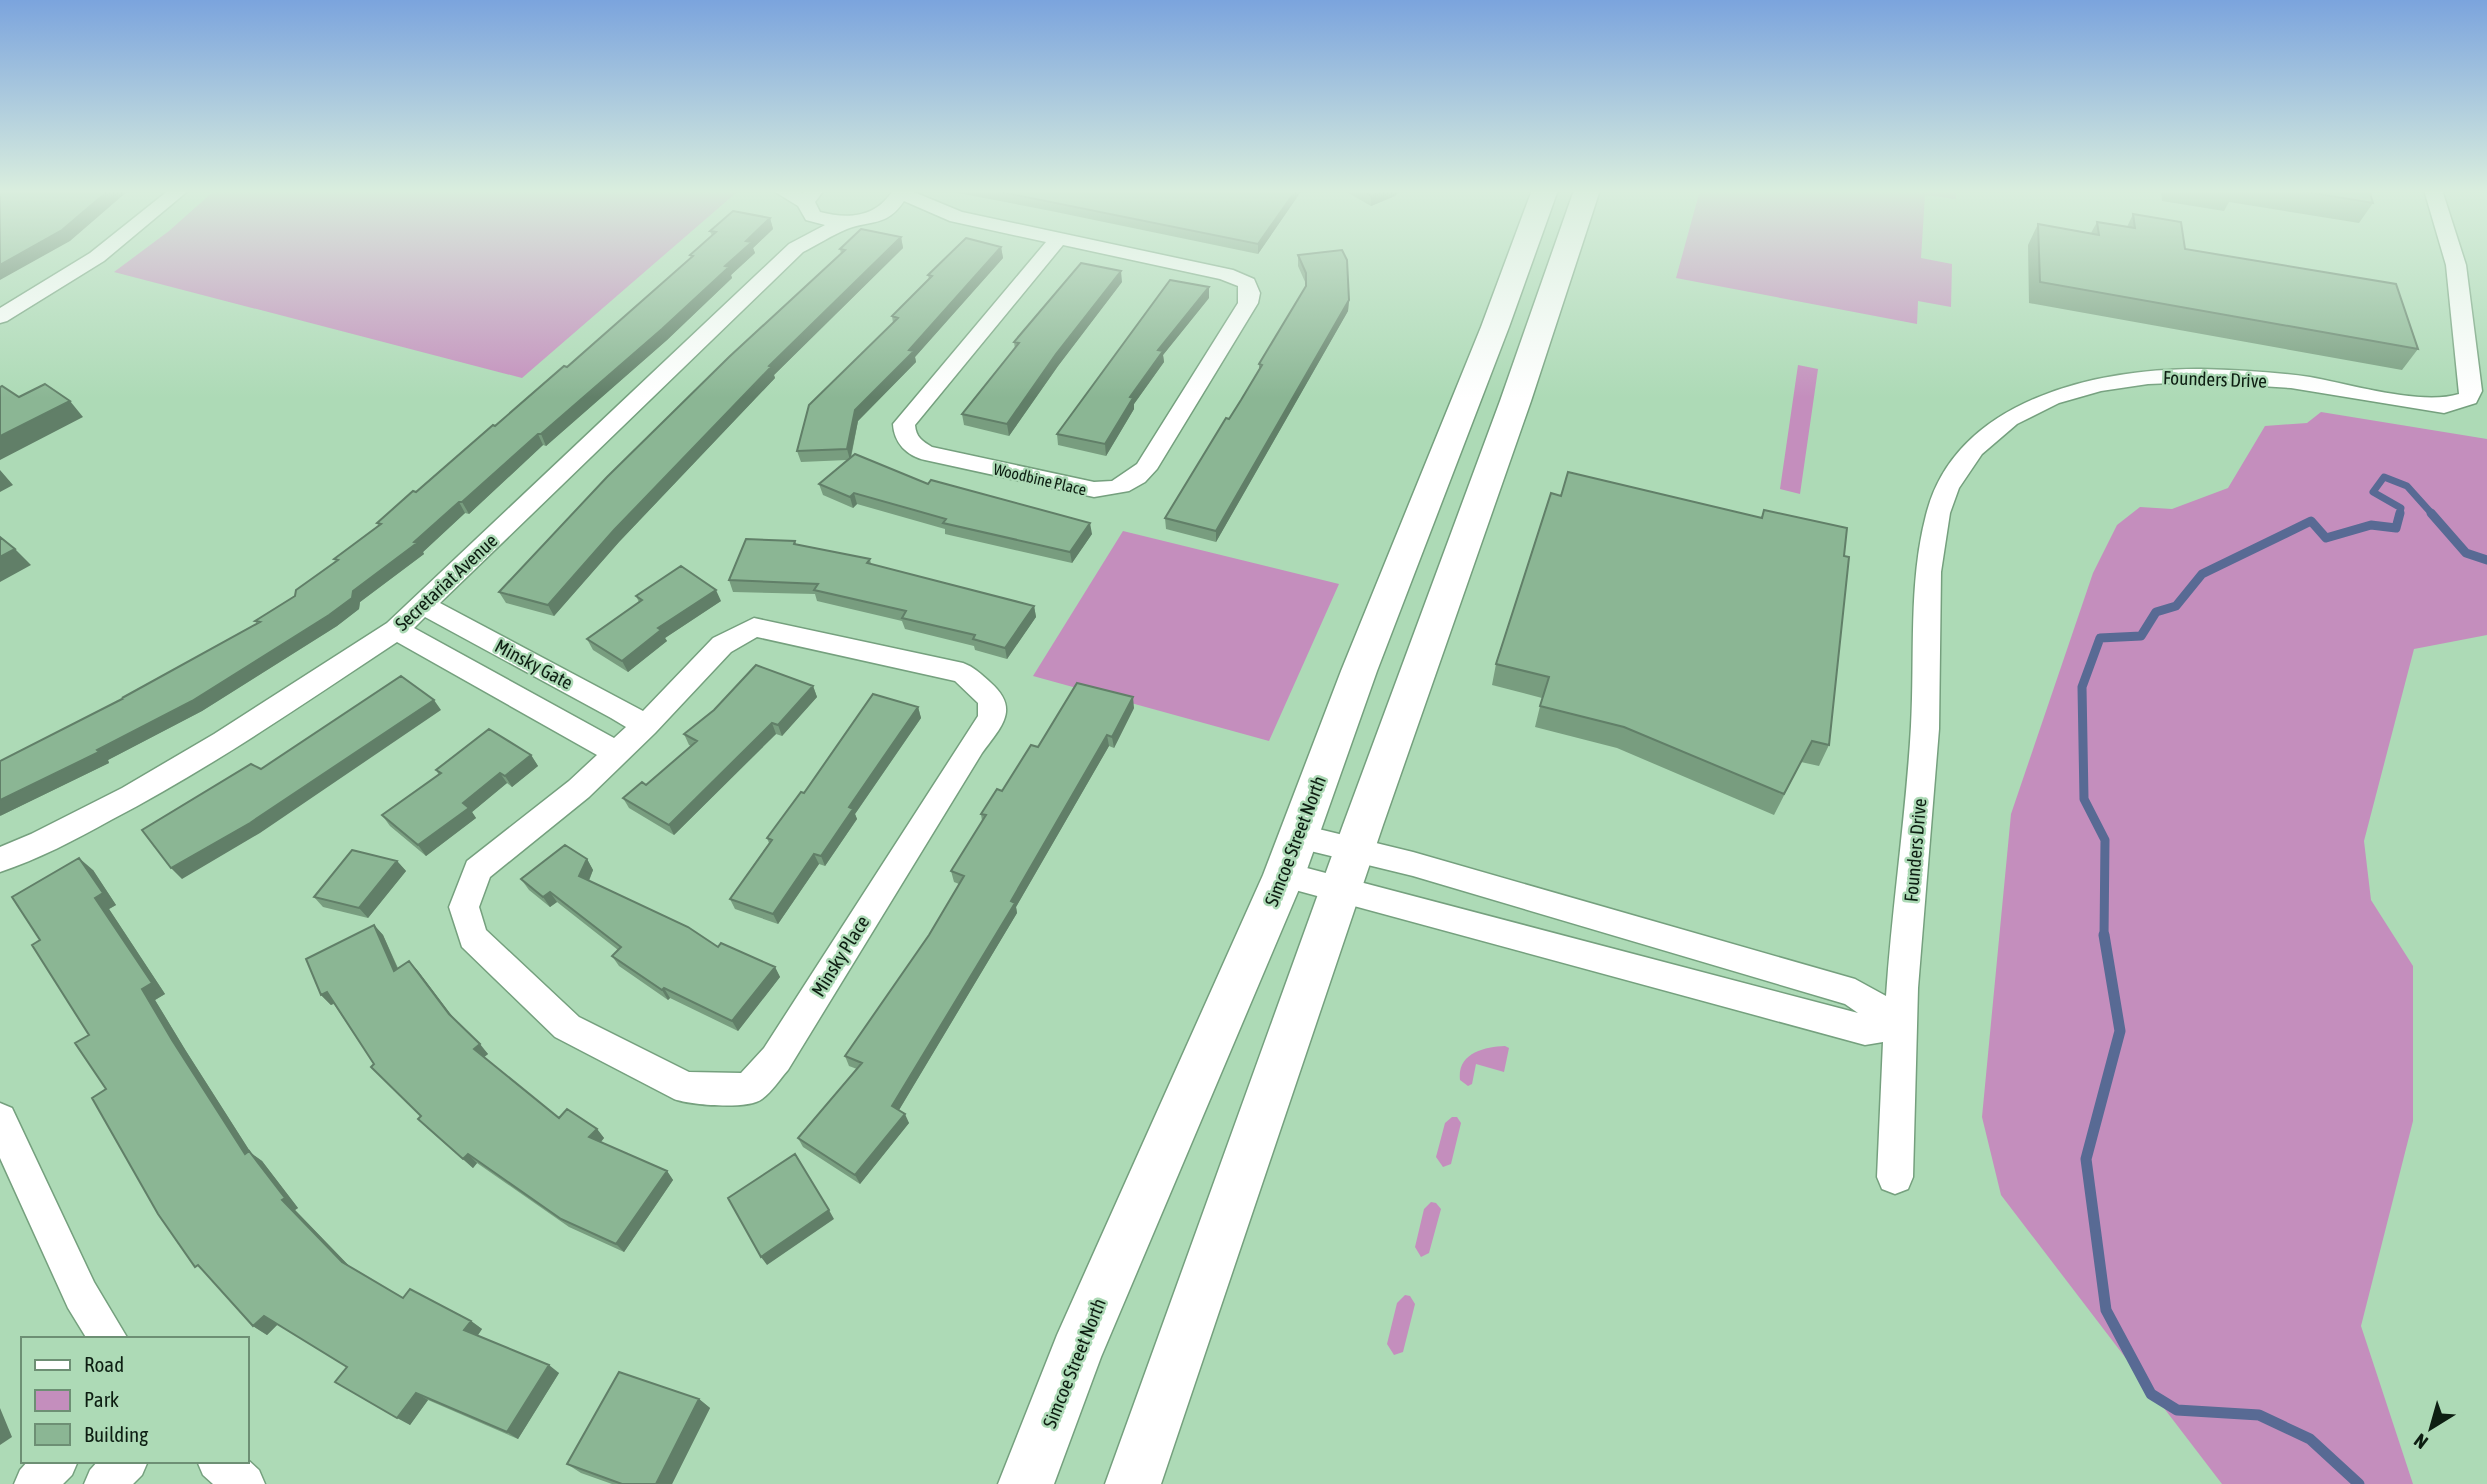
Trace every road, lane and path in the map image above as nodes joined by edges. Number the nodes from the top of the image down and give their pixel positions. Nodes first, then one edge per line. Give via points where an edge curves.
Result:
1 (93, 259) edge
2 (784, 259) edge
3 (1041, 259) edge
4 (1155, 259) edge
5 (1520, 259) edge
6 (1561, 259) edge
7 (2454, 259) edge
8 (0, 317) edge
9 (423, 605) junction
10 (396, 630) junction
11 (645, 726) junction
12 (617, 753) junction
13 (42, 843) junction
14 (1291, 855) junction
15 (0, 860) edge
16 (1346, 869) junction
17 (0, 876) edge
18 (1900, 1025) junction
19 (0, 1119) edge
20 (1895, 1177) dead end
21 (108, 1337) edge
22 (56, 1463) edge
23 (126, 1463) edge
24 (219, 1463) edge
25 (34, 1484) edge
26 (104, 1484) edge
27 (245, 1484) edge
28 (1026, 1484) edge
29 (1133, 1484) edge

1 - 8 street
2 - 9 street, Secretariat Avenue
3 - 4 street, Woodbine Place via 904,424 904,435 925,453 1096,492 1131,483 1145,469 1248,303 1247,284 1226,274
5 - 14 main road, Simcoe Street North
6 - 16 main road via 1528,369
7 - 18 street, Founders Drive via 2471,391 2459,403 2434,405 2290,381 2173,375 2104,383 2046,400 2006,420 1969,455 1947,488 1937,521 1929,582 1925,726
9 - 10 street, Secretariat Avenue
9 - 11 street, Minsky Gate
10 - 12 street, Minsky Gate
10 - 13 street, Secretariat Avenue via 224,742
11 - 12 street, Minsky Place
11 - 12 street, Minsky Place via 722,645 754,627 962,673 992,699 992,718 776,1059 749,1089 686,1088 567,1027 473,937 464,907 478,870
13 - 15 street, Secretariat Avenue
13 - 17 street, Secretariat Avenue
14 - 16 street
14 - 16 street
14 - 28 main road, Simcoe Street North via 1076,1354
16 - 18 street via 1865,1030
16 - 18 street via 1413,864 1855,993
16 - 29 main road
18 - 20 street, Founders Drive
19 - 21 street via 81,1295
22 - 25 street
23 - 26 street
24 - 27 street

